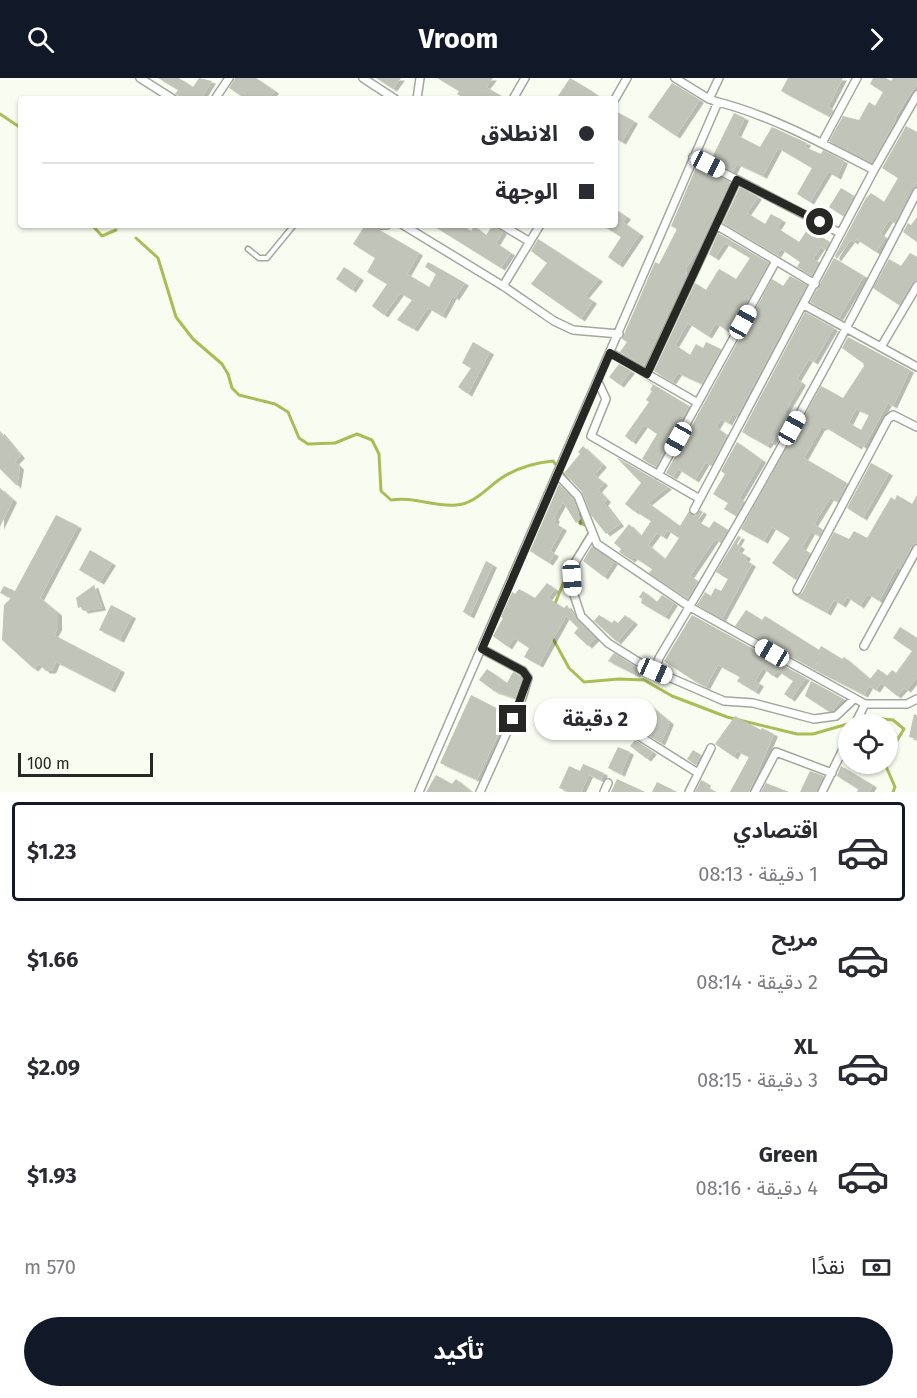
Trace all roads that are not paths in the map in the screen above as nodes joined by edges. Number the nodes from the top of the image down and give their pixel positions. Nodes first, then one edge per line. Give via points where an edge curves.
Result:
1 (140, 78) edge
2 (229, 78) edge
3 (363, 78) edge
4 (420, 78) edge
5 (525, 78) edge
6 (627, 78) edge
7 (675, 78) edge
8 (719, 78) edge
9 (857, 78) edge
10 (917, 95) edge
11 (168, 96) edge
12 (217, 96) edge
13 (390, 96) edge
14 (417, 96) edge
15 (515, 96) edge
16 (617, 96) edge
17 (710, 99) junction
18 (718, 102) junction
19 (822, 143) junction
20 (693, 157) junction
21 (874, 170) junction
22 (737, 180) junction
23 (917, 192) edge
24 (716, 225) junction
25 (292, 228) edge
26 (408, 228) edge
27 (507, 228) edge
28 (538, 228) edge
29 (840, 233) junction
30 (530, 242) junction
31 (248, 249) dead end
32 (776, 261) junction
33 (815, 284) junction
34 (503, 286) junction
35 (917, 286) edge
36 (804, 305) junction
37 (846, 328) junction
38 (619, 334) junction
39 (881, 347) junction
40 (610, 353) junction
41 (917, 367) edge
42 (647, 374) junction
43 (598, 382) junction
44 (698, 403) junction
45 (916, 425) edge
46 (557, 474) junction
47 (658, 475) junction
48 (700, 499) junction
49 (694, 510) dead end
50 (592, 535) junction
51 (917, 549) edge
52 (797, 590) dead end
53 (690, 607) junction
54 (864, 646) dead end
55 (482, 649) junction
56 (655, 671) junction
57 (854, 699) junction
58 (917, 699) edge
59 (865, 704) junction
60 (596, 709) dead end
61 (860, 714) edge
62 (711, 748) dead end
63 (838, 760) edge
64 (698, 773) junction
65 (832, 773) junction
66 (608, 783) dead end
67 (419, 792) edge
68 (480, 792) edge
69 (604, 792) edge
70 (689, 792) edge
71 (755, 792) edge
72 (822, 792) edge

1 - 11 street
2 - 12 street
3 - 13 street
4 - 14 street
5 - 15 street
6 - 16 street
7 - 17 street
8 - 17 street
9 - 19 street
10 - 21 street
17 - 18 street
18 - 19 street
18 - 20 street
19 - 21 street
20 - 22 street
20 - 38 street
21 - 29 street
22 - 24 street
22 - 29 street
23 - 37 street
24 - 32 street
24 - 42 street
25 - 31 lane via 267,258 259,258
26 - 34 street
27 - 30 street
28 - 30 street
29 - 33 street
30 - 34 street
32 - 33 street
32 - 44 street
33 - 36 street
34 - 38 street via 573,330
35 - 39 street
36 - 37 street
36 - 48 street
37 - 39 street
37 - 53 street
38 - 40 street
39 - 41 street
40 - 42 street
40 - 43 street
42 - 44 street
43 - 46 street
43 - 47 street via 606,399 591,436
44 - 47 street
45 - 52 street via 893,416 888,419
46 - 50 street via 578,496
46 - 55 street
47 - 48 street
48 - 49 street
50 - 53 street via 597,544
50 - 56 street via 576,561 572,578 581,616 608,643
51 - 54 street
53 - 56 street
53 - 57 street
55 - 67 street
55 - 68 street via 523,671 528,678
56 - 57 street via 724,701 753,703 814,719 836,716
57 - 59 street
58 - 59 street via 907,704
59 - 61 street
60 - 64 street
62 - 64 street
63 - 65 street
64 - 70 street
65 - 71 street via 776,752
65 - 72 street
66 - 69 street

